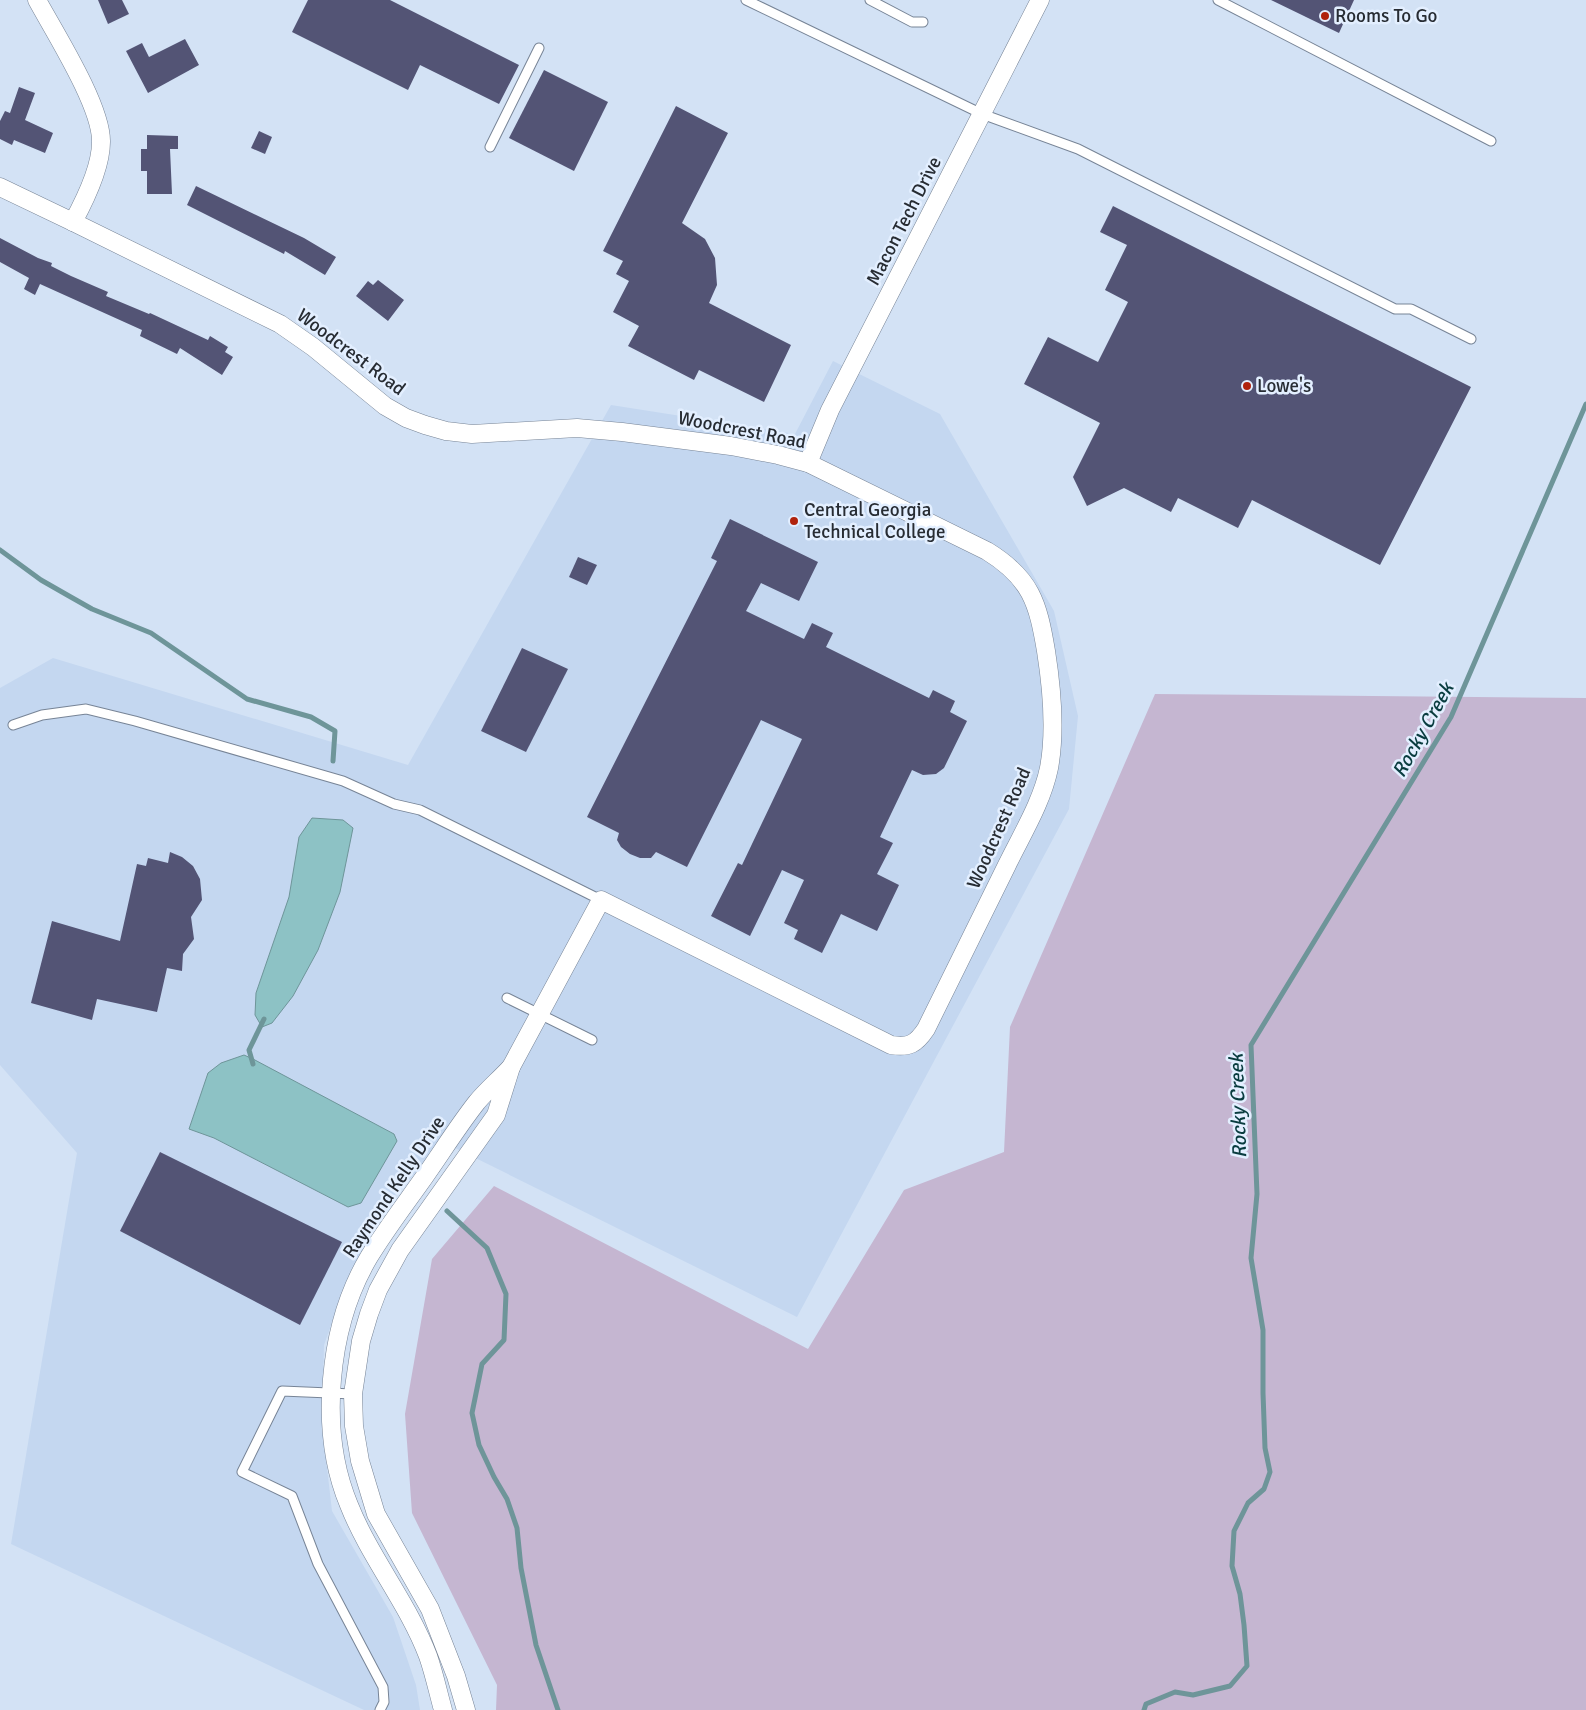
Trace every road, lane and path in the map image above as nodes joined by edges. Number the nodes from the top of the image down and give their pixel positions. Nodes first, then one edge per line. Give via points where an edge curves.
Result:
1 (37, 0) edge
2 (746, 0) edge
3 (870, 0) edge
4 (1040, 0) edge
5 (1218, 0) edge
6 (923, 22) dead end
7 (539, 48) dead end
8 (982, 114) junction
9 (1491, 141) dead end
10 (490, 147) dead end
11 (0, 187) edge
12 (73, 222) junction
13 (1472, 339) dead end
14 (808, 463) junction
15 (13, 725) dead end
16 (601, 900) junction
17 (507, 998) dead end
18 (539, 1014) junction
19 (592, 1040) dead end
20 (511, 1067) junction
21 (331, 1393) junction
22 (353, 1394) junction
23 (380, 1710) edge
24 (443, 1710) edge
25 (466, 1710) edge

1 - 12 street via 90,99 101,128 100,156
2 - 8 lane
3 - 6 lane via 912,22
4 - 8 street, Macon Tech Drive
5 - 9 lane
7 - 10 lane
8 - 13 lane via 1078,149 1396,309 1411,309
8 - 14 street, Macon Tech Drive via 830,410
11 - 12 street, Woodcrest Road
12 - 14 street, Woodcrest Road via 280,324 385,406 426,425 472,434 577,428 622,432 732,446
14 - 16 street, Woodcrest Road via 1005,562 1032,594 1041,618 1053,731 1048,770 1033,811 926,1029 919,1039 902,1047 870,1035
15 - 16 lane via 42,715 86,709 343,781 394,804 420,810
16 - 18 street, Raymond Kelly Drive
17 - 18 lane
18 - 19 lane
18 - 20 street, Raymond Kelly Drive
20 - 21 street, Raymond Kelly Drive via 478,1102 368,1258 354,1287 337,1340
20 - 22 street, Raymond Kelly Drive via 496,1115 400,1250 378,1290 361,1341
21 - 22 lane
21 - 23 lane via 282,1391 242,1472 292,1496 318,1564 383,1686 384,1702
21 - 24 street, Raymond Kelly Drive via 332,1426 341,1483 360,1530 427,1654
22 - 25 street, Raymond Kelly Drive via 360,1461 376,1514 430,1609

